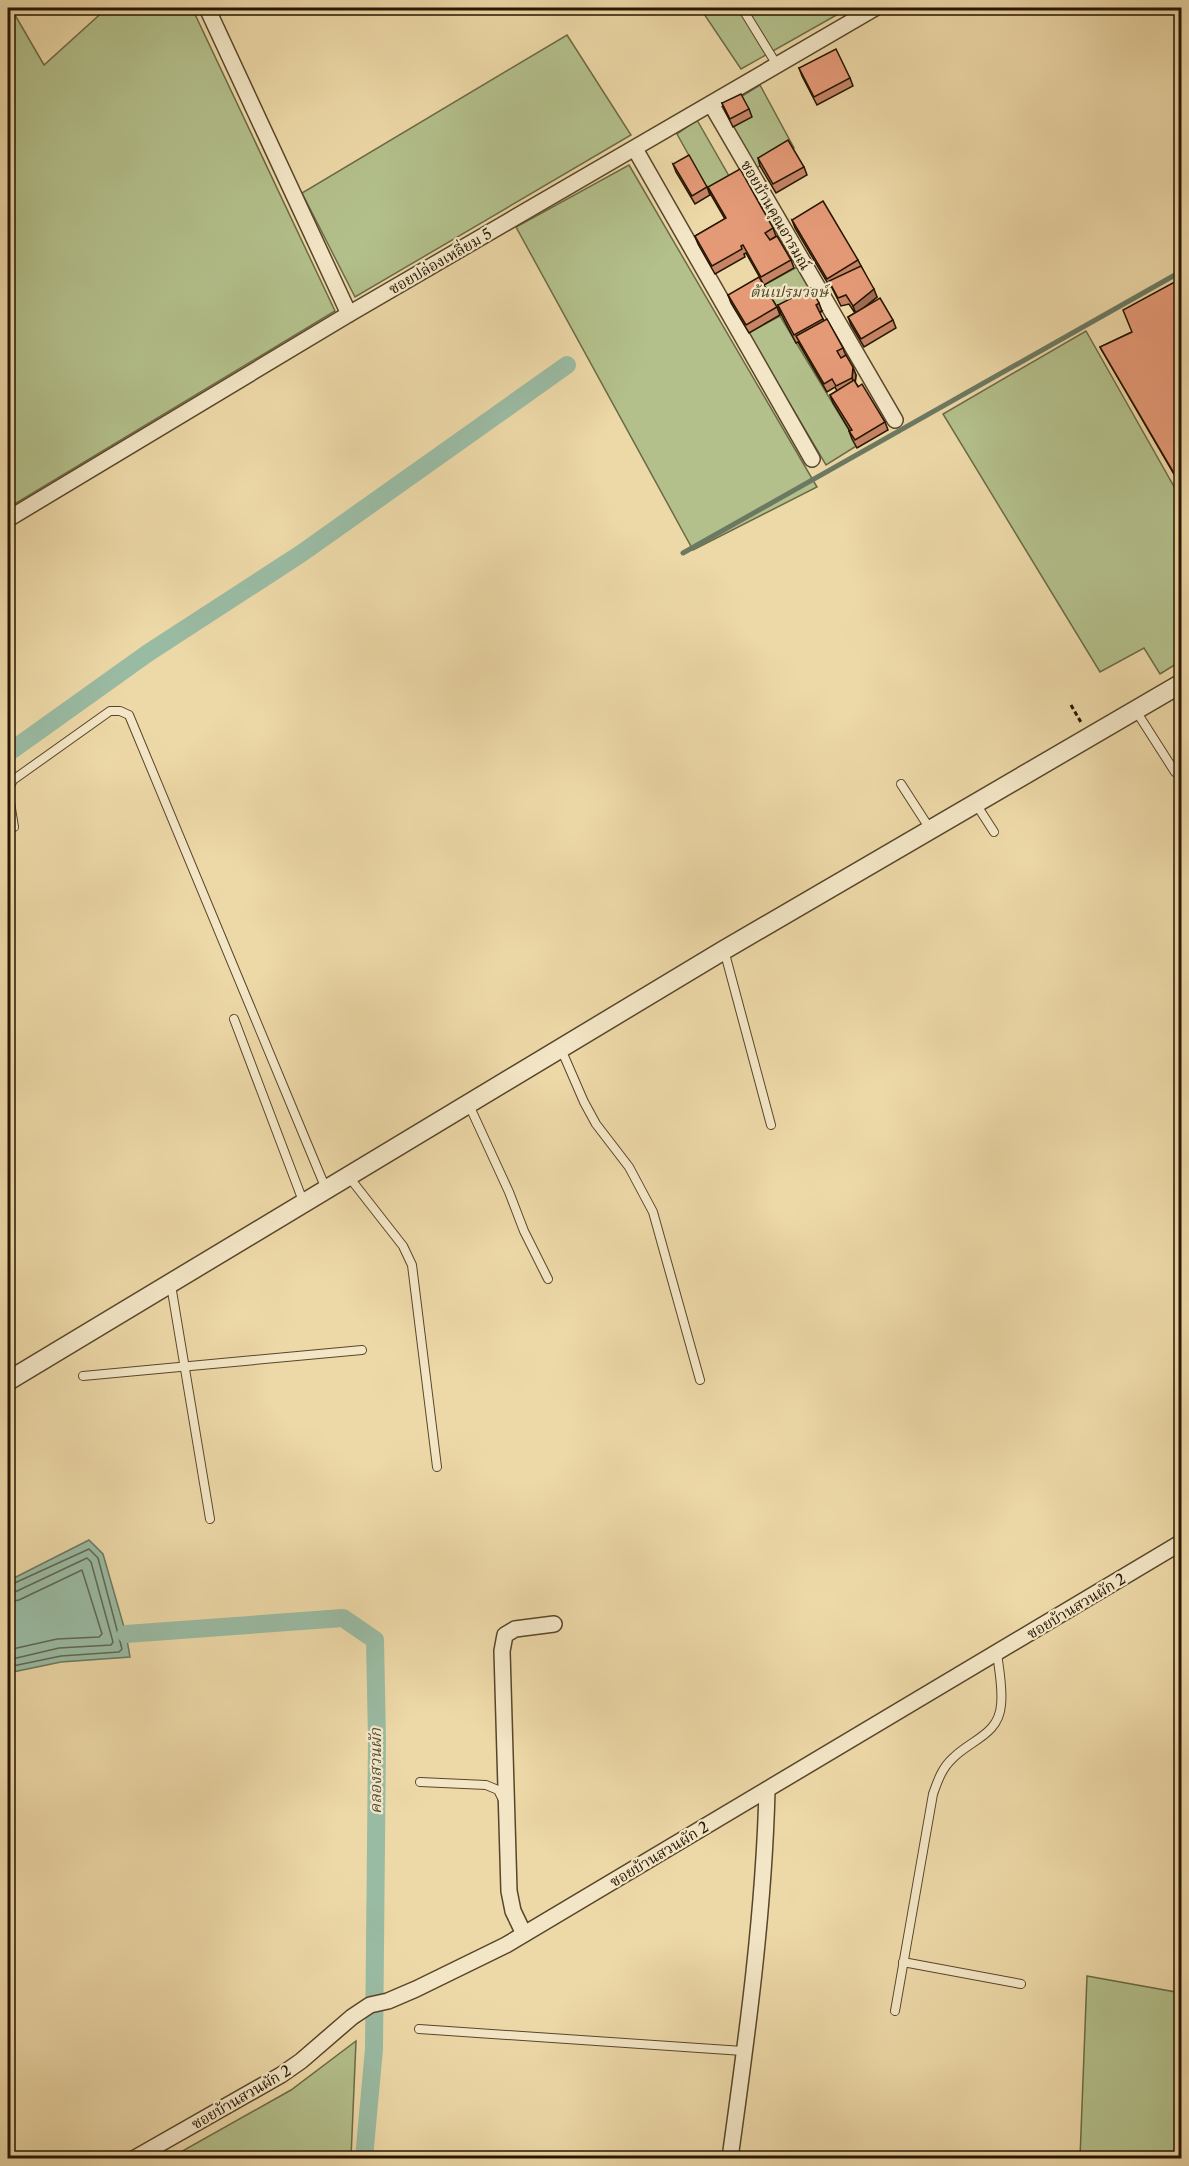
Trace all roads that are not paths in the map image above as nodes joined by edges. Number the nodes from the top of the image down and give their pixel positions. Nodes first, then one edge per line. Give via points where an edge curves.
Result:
1 (207, 8) edge
2 (742, 8) edge
3 (875, 8) edge
4 (777, 65) junction
5 (711, 104) junction
6 (635, 149) junction
7 (350, 314) junction
8 (895, 420) dead end
9 (812, 459) dead end
10 (8, 519) edge
11 (1182, 683) edge
12 (1136, 711) junction
13 (1175, 772) dead end
14 (901, 784) dead end
15 (975, 803) junction
16 (14, 827) dead end
17 (930, 829) junction
18 (994, 832) dead end
19 (724, 950) junction
20 (234, 1019) dead end
21 (561, 1049) junction
22 (469, 1105) junction
23 (771, 1125) dead end
24 (349, 1177) junction
25 (327, 1190) junction
26 (304, 1203) junction
27 (548, 1279) dead end
28 (171, 1284) junction
29 (362, 1350) dead end
30 (184, 1366) junction
31 (83, 1376) dead end
32 (700, 1380) dead end
33 (8, 1381) edge
34 (437, 1467) dead end
35 (210, 1520) dead end
36 (1182, 1542) edge
37 (554, 1624) dead end
38 (997, 1653) junction
39 (420, 1782) dead end
40 (767, 1790) junction
41 (507, 1807) junction
42 (524, 1934) junction
43 (903, 1962) junction
44 (1021, 1984) dead end
45 (895, 2011) dead end
46 (419, 2029) dead end
47 (743, 2051) junction
48 (135, 2158) edge
49 (730, 2158) edge

1 - 7 street
2 - 4 lane
3 - 4 street, ซอยปล่องเหลี่ยม 5
4 - 5 street, ซอยปล่องเหลี่ยม 5
5 - 6 street, ซอยปล่องเหลี่ยม 5
5 - 8 street, ซอยบ้านคุณอารมณ์
6 - 7 street, ซอยปล่องเหลี่ยม 5
6 - 9 street
7 - 10 street, ซอยปล่องเหลี่ยม 5
11 - 12 street
12 - 13 lane
12 - 15 street
14 - 17 lane
15 - 17 street
15 - 18 lane
16 - 25 lane via 8,790 13,780 110,711 129,715
17 - 19 street
19 - 21 street
19 - 23 lane
20 - 26 lane
21 - 22 street
21 - 32 lane via 596,1124 629,1167 653,1212
22 - 24 street
22 - 27 lane
24 - 25 street
24 - 34 lane via 403,1246 412,1265
25 - 26 street
26 - 28 street
28 - 30 lane
28 - 33 street
29 - 30 lane
30 - 31 lane
30 - 35 lane
36 - 38 street, ซอยบ้านสวนผัก 2
37 - 41 street via 515,1629 505,1635 502,1651
38 - 40 street, ซอยบ้านสวนผัก 2
38 - 43 lane via 1001,1705 996,1723 954,1757 940,1773 933,1794
39 - 41 lane via 486,1785 498,1790
40 - 42 street, ซอยบ้านสวนผัก 2
40 - 47 street via 765,1867
41 - 42 street via 509,1892
42 - 48 street, ซอยบ้านสวนผัก 2 via 416,1989 370,2005 281,2075
43 - 44 lane
43 - 45 lane
46 - 47 lane
47 - 49 street

